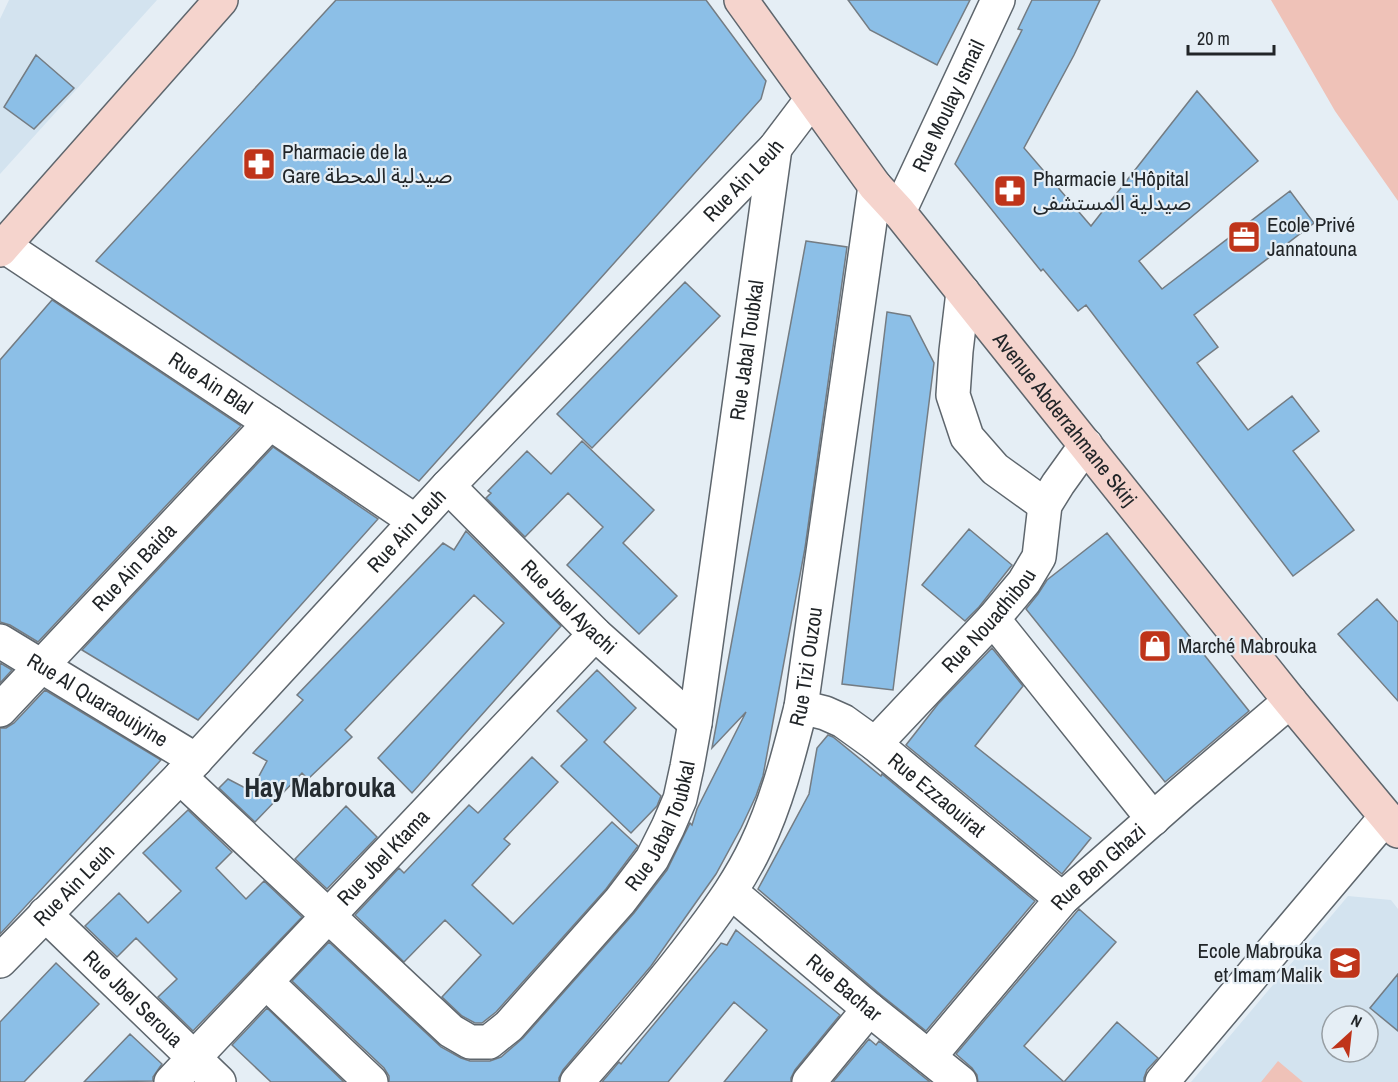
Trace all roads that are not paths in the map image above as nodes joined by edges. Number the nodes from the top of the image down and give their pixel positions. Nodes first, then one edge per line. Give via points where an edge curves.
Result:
1 (221, 0) edge
2 (741, 0) edge
3 (998, 0) edge
4 (812, 99) junction
5 (776, 148) junction
6 (875, 186) junction
7 (899, 212) junction
8 (2, 248) edge
9 (963, 292) junction
10 (270, 423) junction
11 (1086, 445) junction
12 (448, 486) junction
13 (1045, 505) junction
14 (415, 522) junction
15 (993, 619) junction
16 (595, 634) junction
17 (0, 641) edge
18 (41, 666) junction
19 (1290, 701) junction
20 (801, 707) junction
21 (0, 710) edge
22 (695, 723) junction
23 (874, 744) junction
24 (188, 769) junction
25 (1153, 819) junction
26 (1392, 824) edge
27 (731, 892) junction
28 (1062, 899) junction
29 (45, 914) junction
30 (327, 916) junction
31 (0, 961) edge
32 (266, 981) junction
33 (869, 1009) junction
34 (928, 1057) junction
35 (194, 1058) junction
36 (171, 1082) edge
37 (219, 1082) edge
38 (371, 1082) edge
39 (577, 1082) edge
40 (809, 1082) edge
41 (960, 1082) edge
42 (1162, 1082) edge

1 - 8 street
2 - 4 street, Avenue Abderrahmane Skirj
3 - 7 street, Rue Moulay Ismail
4 - 5 street, Rue Ain Leuh
4 - 6 street, Avenue Abderrahmane Skirj
5 - 12 street, Rue Ain Leuh
5 - 22 street, Rue Jabal Toubkal
6 - 7 street, Avenue Abderrahmane Skirj
6 - 20 street, Rue Tizi Ouzou
7 - 9 street, Avenue Abderrahmane Skirj
8 - 10 street, Rue Ain Blal
9 - 11 street, Avenue Abderrahmane Skirj
9 - 13 street via 954,395 967,437 995,469
10 - 14 street, Rue Ain Blal
10 - 18 street, Rue Ain Baida
11 - 13 street, Rue Nouadhibou
11 - 19 street, Avenue Abderrahmane Skirj
12 - 14 street, Rue Ain Leuh
12 - 16 street, Rue Jbel Ayachi
13 - 15 street, Rue Nouadhibou via 1039,557
14 - 24 street, Rue Ain Leuh
15 - 23 street, Rue Nouadhibou
15 - 25 street
16 - 22 street, Rue Jbel Ayachi
16 - 30 street, Rue Jbel Ktama
17 - 18 street, Rue Al Quaraouiyine
18 - 21 street, Rue Ain Baida
18 - 24 street, Rue Al Quaraouiyine
19 - 25 street, Rue Ben Ghazi
19 - 26 street, Avenue Abderrahmane Skirj
20 - 23 street, Rue Ezzaouirat via 843,722
20 - 27 street, Rue Tizi Ouzou via 769,815
22 - 30 street, Rue Jabal Toubkal via 680,799 652,859 620,901 509,1026 489,1042 470,1042 451,1031
23 - 28 street, Rue Ezzaouirat
24 - 29 street, Rue Ain Leuh
24 - 30 street, Rue Jabal Toubkal
25 - 28 street, Rue Ben Ghazi
26 - 42 street
27 - 33 street, Rue Bachar
27 - 39 street, Rue Tizi Ouzou via 675,967
28 - 34 street, Rue Ben Ghazi
29 - 31 street, Rue Ain Leuh
29 - 35 street, Rue Jbel Seroua
30 - 32 street, Rue Jbel Ktama
32 - 35 street, Rue Jbel Ktama
32 - 38 street
33 - 34 street, Rue Bachar
33 - 40 street
34 - 41 street, Rue Bachar
35 - 36 street, Rue Jbel Ktama
35 - 37 street, Rue Jbel Seroua

